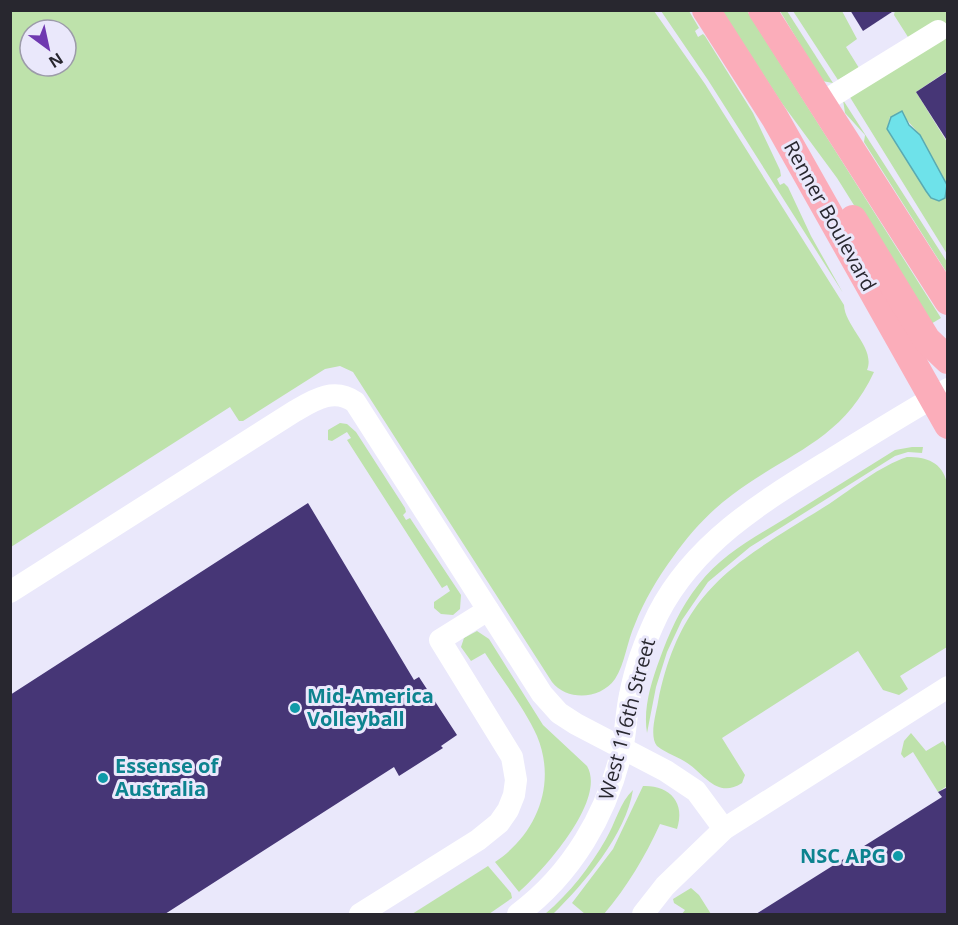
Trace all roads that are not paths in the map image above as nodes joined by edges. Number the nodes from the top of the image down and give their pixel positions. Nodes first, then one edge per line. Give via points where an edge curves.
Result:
1 (706, 10) edge
2 (762, 10) edge
3 (938, 31) dead end
4 (821, 103) junction
5 (775, 118) junction
6 (948, 301) edge
7 (948, 360) edge
8 (942, 395) edge
9 (948, 425) edge
10 (10, 592) edge
11 (488, 610) junction
12 (948, 687) edge
13 (622, 748) junction
14 (724, 829) junction
15 (360, 915) edge
16 (518, 915) edge
17 (643, 915) edge

1 - 5 main road, Renner Boulevard
2 - 4 main road
3 - 4 street
4 - 6 main road
5 - 7 main road via 821,168 927,340
5 - 8 main road, Renner Boulevard
8 - 9 main road, Renner Boulevard
8 - 13 street, West 116th Street via 762,502 700,554 658,614 642,652 630,694
10 - 11 street via 295,411 335,394 355,402
11 - 13 street via 542,694 559,713
11 - 15 street via 440,640 512,757 516,780 508,810 478,840
12 - 14 street
13 - 14 street via 696,791
13 - 16 street, West 116th Street via 609,793 585,842 553,883
14 - 17 street via 665,886

